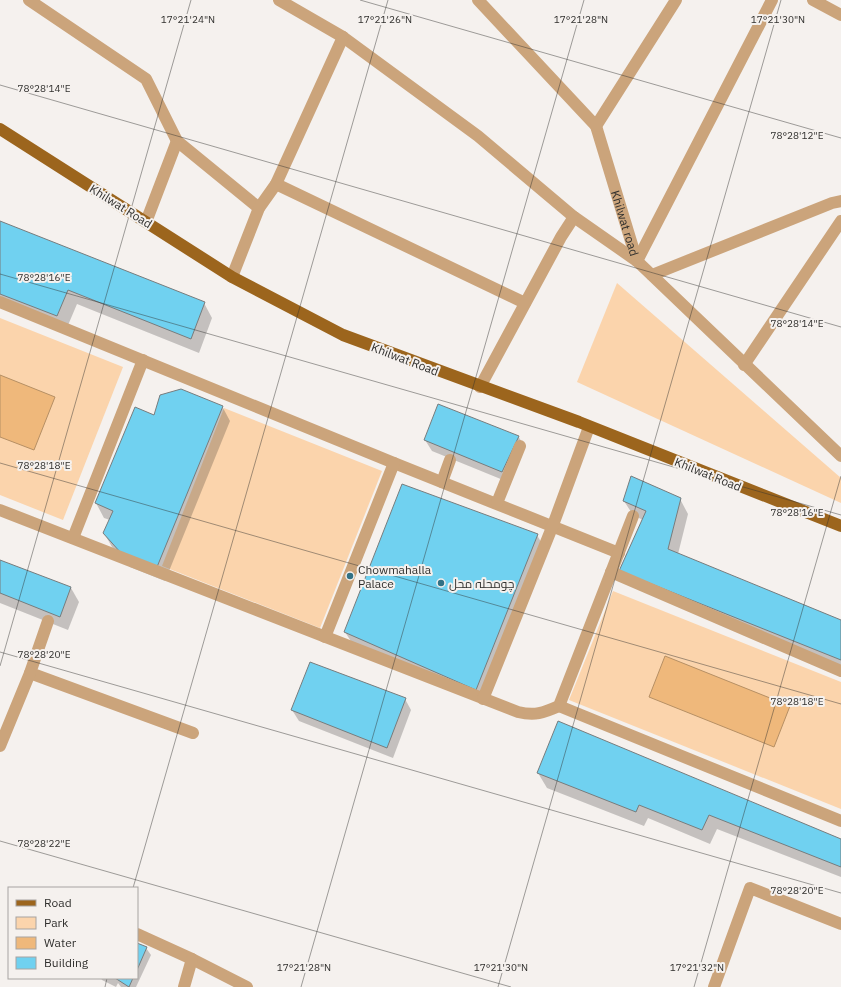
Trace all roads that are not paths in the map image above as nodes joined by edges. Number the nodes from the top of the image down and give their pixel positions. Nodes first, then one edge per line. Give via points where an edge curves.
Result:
1 (29, 0) edge
2 (280, 0) edge
3 (478, 0) edge
4 (772, 0) edge
5 (813, 0) edge
6 (675, 1) edge
7 (841, 15) edge
8 (343, 37) junction
9 (596, 126) junction
10 (0, 129) edge
11 (177, 141) junction
12 (276, 184) junction
13 (841, 201) edge
14 (259, 208) junction
15 (574, 217) junction
16 (841, 221) edge
17 (146, 222) junction
18 (637, 261) junction
19 (652, 275) junction
20 (232, 277) junction
21 (0, 302) edge
22 (525, 303) junction
23 (143, 360) junction
24 (744, 365) junction
25 (480, 387) junction
26 (589, 427) junction
27 (520, 446) dead end
28 (841, 456) edge
29 (450, 460) dead end
30 (394, 463) junction
31 (442, 482) junction
32 (497, 503) junction
33 (0, 510) edge
34 (633, 516) dead end
35 (552, 525) junction
36 (841, 526) edge
37 (73, 538) junction
38 (619, 552) junction
39 (611, 572) junction
40 (48, 621) dead end
41 (325, 637) junction
42 (841, 671) edge
43 (30, 673) junction
44 (483, 699) junction
45 (559, 706) junction
46 (193, 733) dead end
47 (0, 746) edge
48 (841, 821) edge
49 (841, 924) edge
50 (138, 934) edge
51 (192, 959) junction
52 (184, 987) edge
53 (247, 987) edge
54 (714, 987) edge

1 - 11 street via 146,79
2 - 8 street
3 - 9 street, Khilwat road
4 - 18 street
5 - 7 street
6 - 9 street
8 - 12 street
8 - 15 street via 478,136
9 - 18 street, Khilwat road
10 - 17 main road, Khilwat Road
11 - 14 street
11 - 17 street
12 - 14 street
12 - 22 street
13 - 19 street
14 - 20 street
15 - 18 street
15 - 22 street
16 - 24 street
17 - 20 main road, Khilwat Road
18 - 19 street, Khilwat road
19 - 24 street, Khilwat road
20 - 25 main road, Khilwat Road via 343,335
21 - 23 street
22 - 25 street
23 - 30 street
23 - 37 street
24 - 28 street, Khilwat road
25 - 26 main road, Khilwat Road
26 - 35 street
26 - 36 main road, Khilwat Road
27 - 32 street
29 - 31 street
30 - 31 street
30 - 41 street
31 - 32 street
32 - 35 street
33 - 37 street
34 - 38 street
35 - 38 street
35 - 44 street
37 - 41 street
38 - 39 street
39 - 42 street
39 - 45 street
40 - 43 street
41 - 44 street
43 - 46 street
43 - 47 street
44 - 45 street via 531,715
45 - 48 street
49 - 54 street via 750,888
50 - 51 street
51 - 52 street
51 - 53 street

